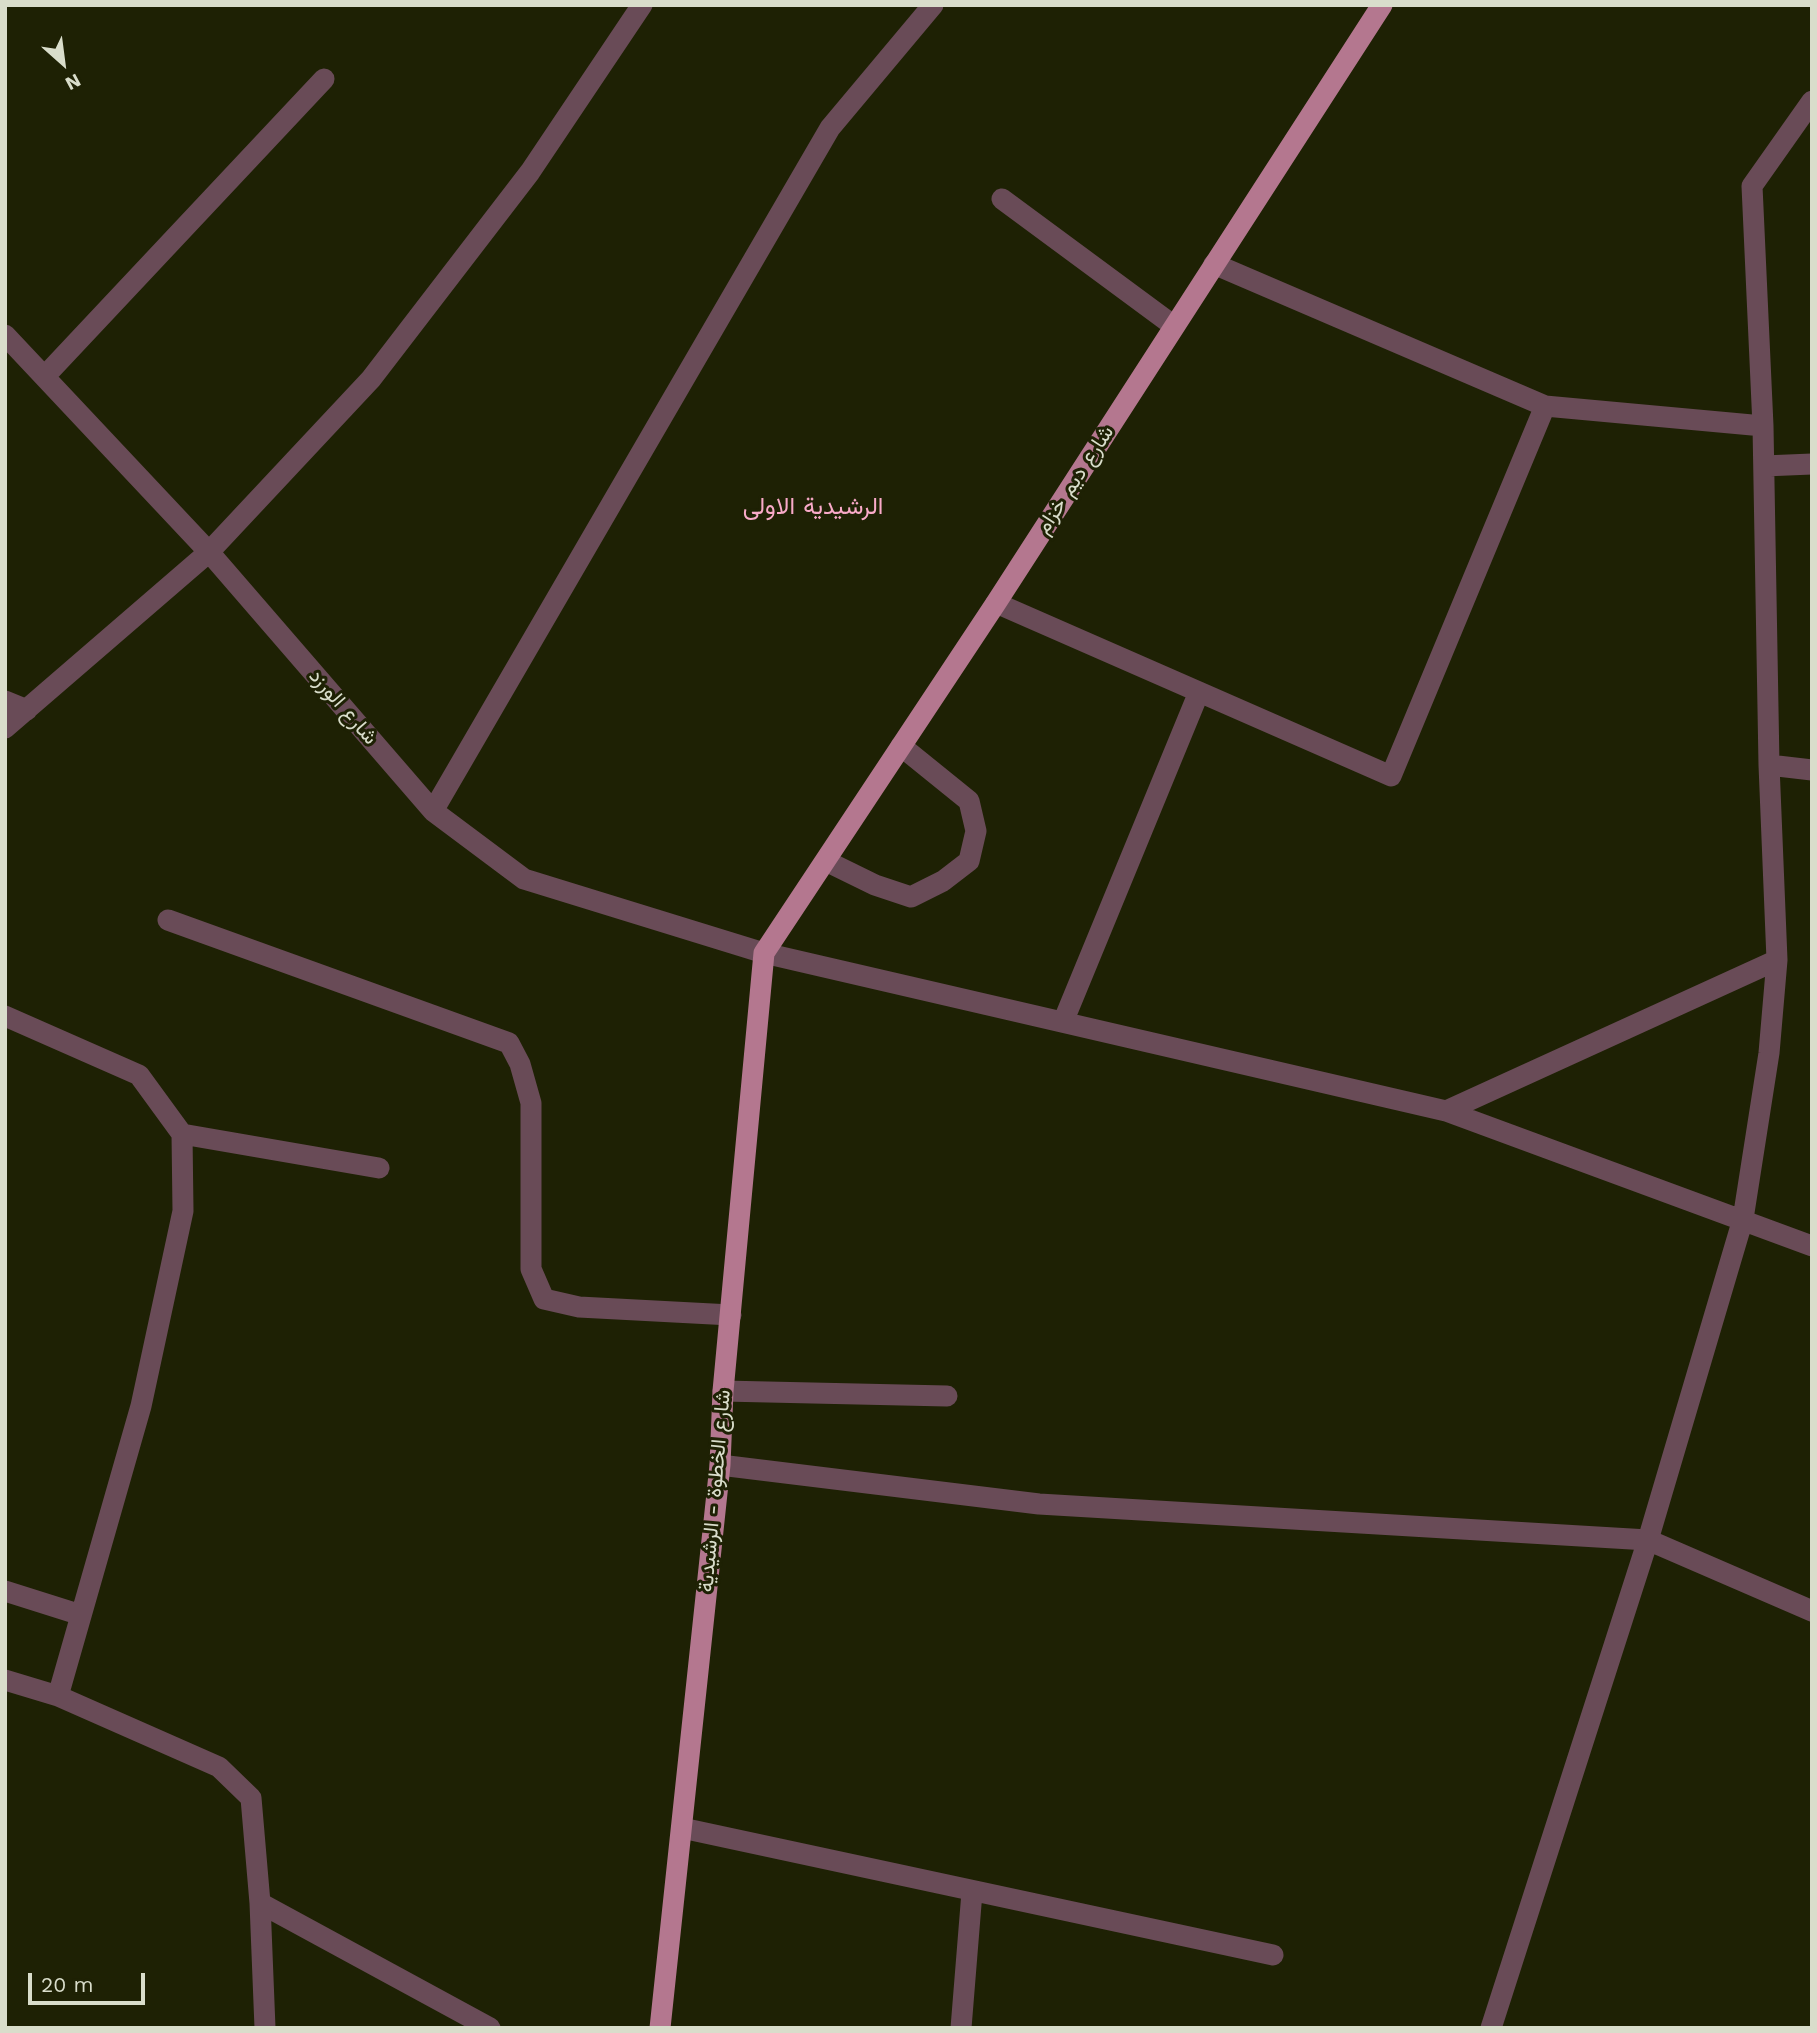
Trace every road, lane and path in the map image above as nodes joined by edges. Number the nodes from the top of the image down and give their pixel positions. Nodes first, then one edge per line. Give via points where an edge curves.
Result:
1 (642, 5) edge
2 (933, 5) edge
3 (1381, 5) edge
4 (324, 79) dead end
5 (1812, 101) edge
6 (1002, 199) dead end
7 (1213, 264) junction
8 (1174, 326) junction
9 (5, 335) edge
10 (45, 376) junction
11 (1545, 405) junction
12 (1763, 426) junction
13 (1812, 464) edge
14 (1764, 466) junction
15 (209, 552) junction
16 (996, 603) junction
17 (1199, 692) junction
18 (5, 701) edge
19 (27, 710) junction
20 (5, 729) edge
21 (901, 747) junction
22 (1769, 765) junction
23 (1812, 770) edge
24 (433, 811) junction
25 (826, 861) junction
26 (168, 920) dead end
27 (764, 953) junction
28 (1777, 960) junction
29 (6, 1017) edge
30 (1063, 1022) junction
31 (1446, 1111) junction
32 (182, 1134) junction
33 (379, 1168) dead end
34 (1743, 1219) junction
35 (1812, 1246) edge
36 (731, 1315) junction
37 (723, 1391) junction
38 (947, 1396) dead end
39 (720, 1465) junction
40 (1648, 1540) junction
41 (5, 1591) edge
42 (1812, 1611) edge
43 (80, 1615) junction
44 (5, 1680) edge
45 (58, 1696) junction
46 (682, 1828) junction
47 (972, 1892) junction
48 (260, 1903) junction
49 (1273, 1955) dead end
50 (264, 2028) edge
51 (489, 2028) edge
52 (660, 2028) edge
53 (961, 2028) edge
54 (1491, 2028) edge

1 - 15 street via 530,172 371,379
2 - 24 street via 830,128
3 - 7 main road, شارع ديم خزام
4 - 10 street
5 - 12 street via 1752,187
6 - 8 street
7 - 8 main road, شارع ديم خزام
7 - 11 street
8 - 16 main road, شارع ديم خزام
9 - 10 street, شارع الورزد
10 - 15 street, شارع الورزد
11 - 12 street
11 - 17 street via 1391,776
12 - 14 street
13 - 14 street
14 - 22 street
15 - 19 street
15 - 24 street, شارع الورزد
16 - 17 street
16 - 21 main road, شارع ديم خزام
17 - 30 street
18 - 19 street
19 - 20 street
21 - 25 main road, شارع ديم خزام
21 - 25 street via 968,801 976,831 969,860 943,881 911,897
22 - 23 street
22 - 28 street
24 - 27 street, شارع الورزد via 524,880
25 - 27 main road, شارع ديم خزام
26 - 36 street via 509,1042 531,1103 531,1269 544,1299 579,1307
27 - 30 street, شارع الورزد
27 - 36 main road, شارع الخطوة - الرشيدية
28 - 31 street
28 - 34 street via 1769,1053
29 - 32 street via 139,1075
30 - 31 street, شارع الورزد
31 - 34 street, شارع الورزد
32 - 33 street
32 - 43 street via 183,1211 141,1406
34 - 35 street, شارع الورزد
34 - 40 street
36 - 37 main road, شارع الخطوة - الرشيدية
37 - 38 street
37 - 39 main road, شارع الخطوة - الرشيدية
39 - 40 street via 1039,1504
39 - 46 main road, شارع الخطوة - الرشيدية
40 - 42 street
40 - 54 street
41 - 43 street
43 - 45 street
44 - 45 street
45 - 48 street via 219,1767 251,1798
46 - 47 street
46 - 52 main road, شارع الخطوة - الرشيدية
47 - 49 street
47 - 53 street
48 - 50 street
48 - 51 street

